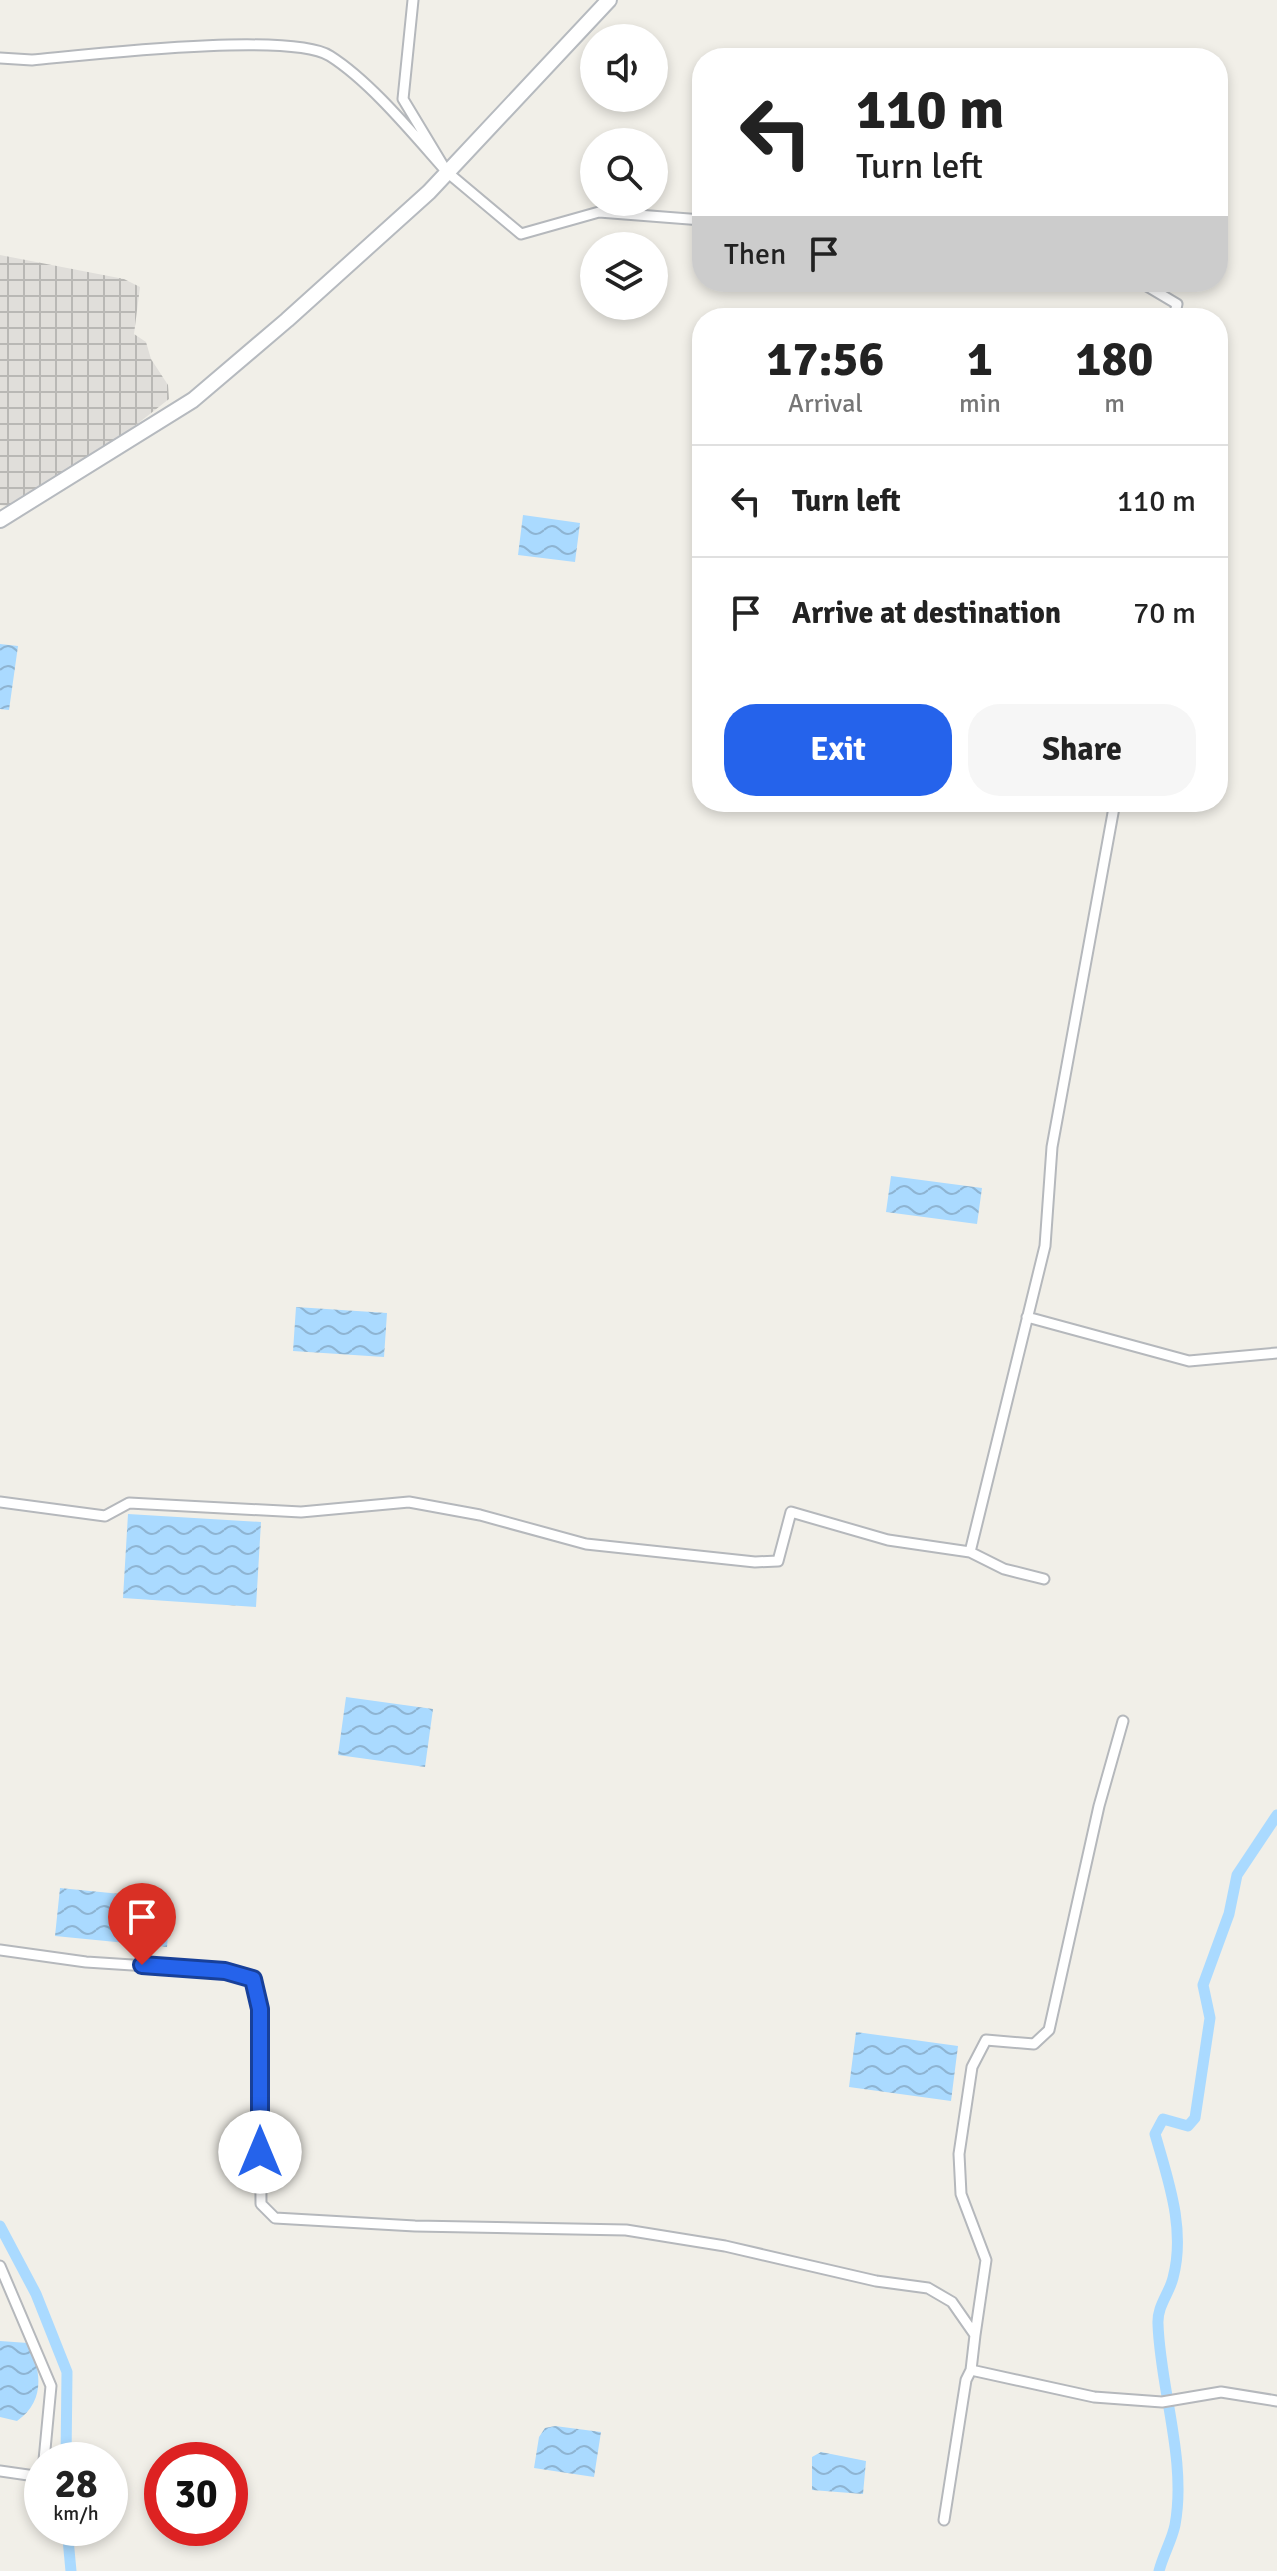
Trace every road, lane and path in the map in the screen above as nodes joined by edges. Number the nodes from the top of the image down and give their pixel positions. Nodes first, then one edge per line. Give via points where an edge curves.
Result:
1 (413, 0) edge
2 (609, 0) edge
3 (0, 58) edge
4 (447, 172) junction
5 (692, 219) edge
6 (1157, 292) edge
7 (1176, 308) edge
8 (0, 520) edge
9 (1113, 812) edge
10 (1027, 1317) junction
11 (1277, 1353) edge
12 (0, 1502) edge
13 (970, 1552) junction
14 (1044, 1579) dead end
15 (1123, 1721) dead end
16 (0, 1950) edge
17 (0, 2266) edge
18 (975, 2335) junction
19 (971, 2370) junction
20 (1277, 2401) edge
21 (46, 2442) edge
22 (0, 2471) edge
23 (24, 2474) edge
24 (944, 2520) dead end

1 - 4 street via 403,99
2 - 4 main road
3 - 4 street via 300,47 329,55 394,112
4 - 5 street via 521,234 599,212
4 - 8 main road via 193,400
6 - 7 street
9 - 10 street via 1052,1147 1045,1246
10 - 11 street via 1189,1361
10 - 13 street
12 - 13 street via 105,1516 129,1503 301,1512 409,1502 586,1544 755,1562 778,1561 791,1512 888,1540
13 - 14 street via 1004,1569
15 - 18 street via 1049,2030 1034,2044 986,2040 972,2067 959,2154 961,2194 986,2260
16 - 18 street via 225,1971 253,1979 260,2009 261,2204 275,2218 626,2230 725,2246 928,2288 952,2302
17 - 21 street via 51,2386
18 - 19 street
19 - 20 street via 1094,2397 1162,2402 1221,2392
19 - 24 street
22 - 23 street

